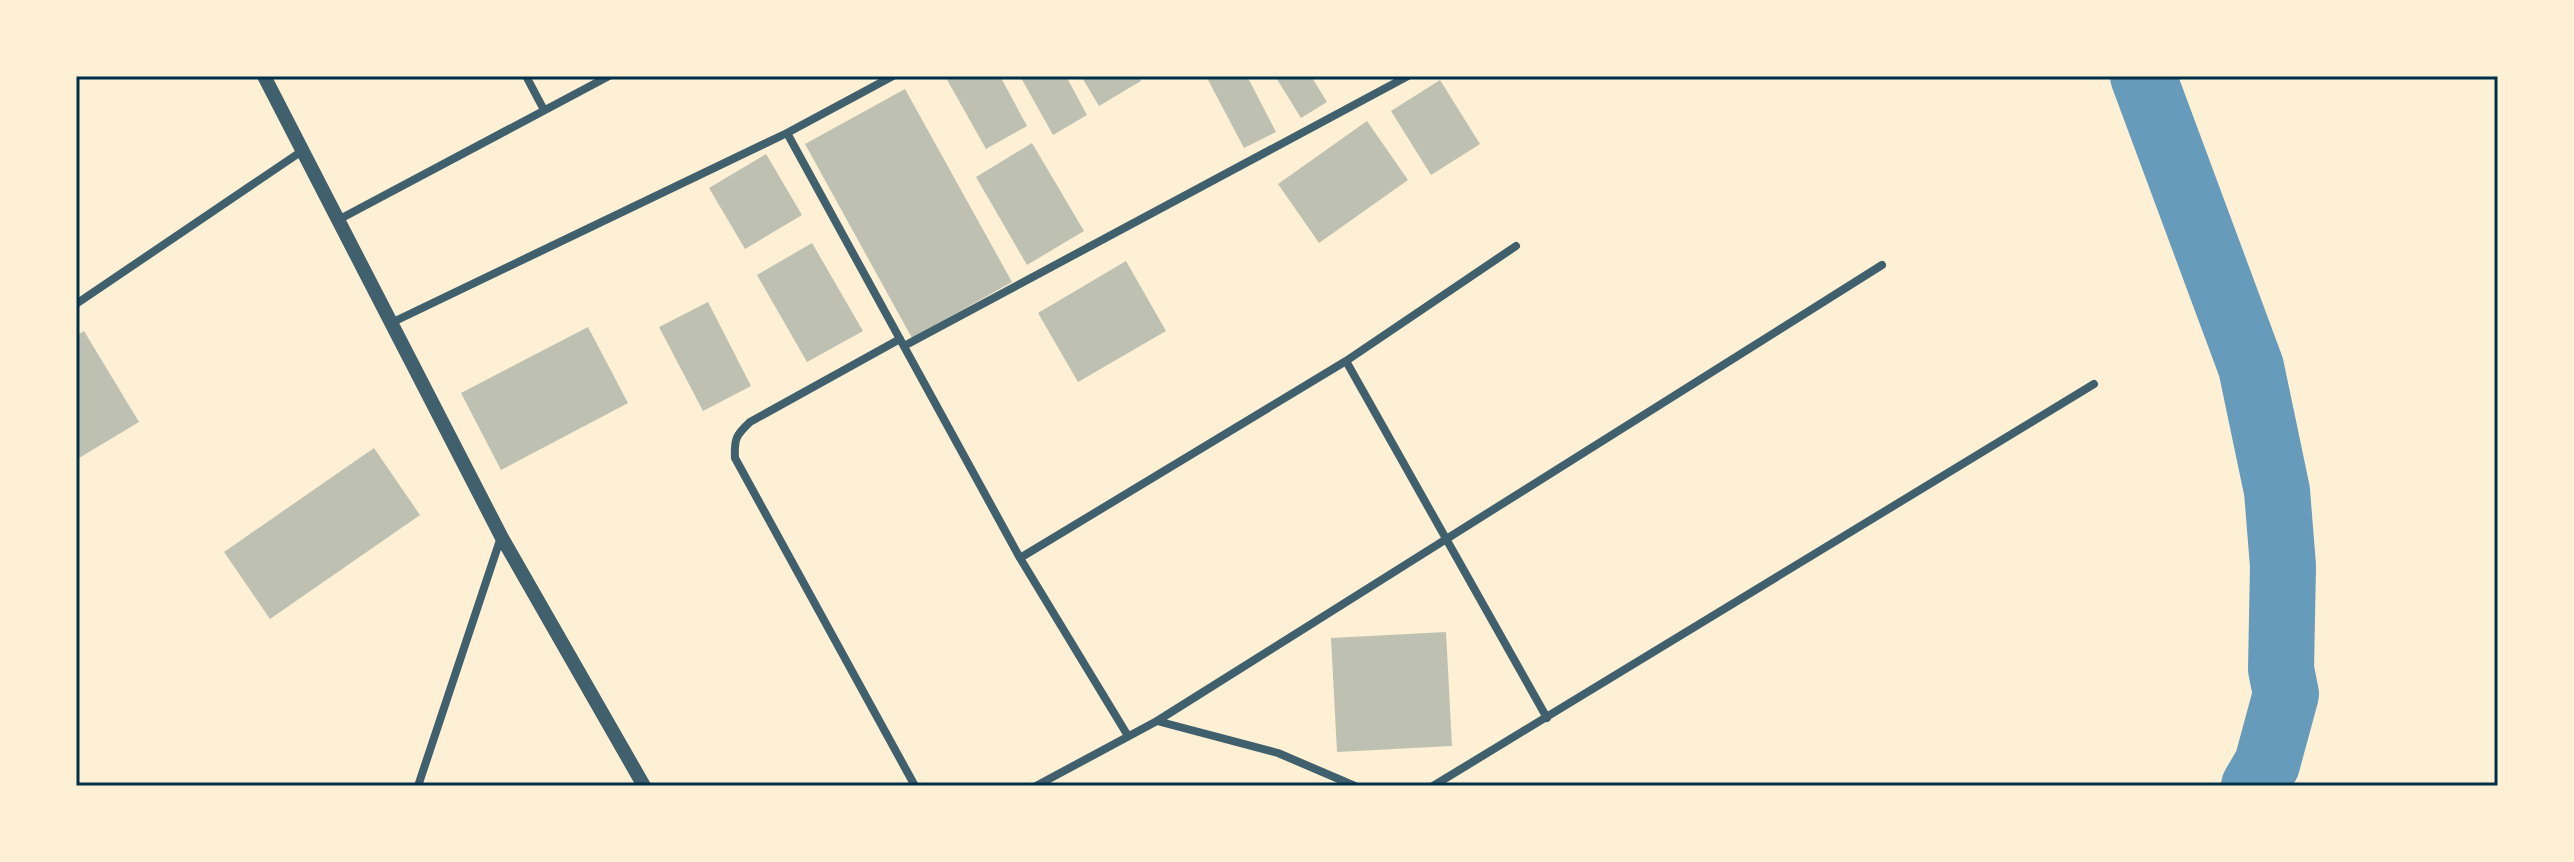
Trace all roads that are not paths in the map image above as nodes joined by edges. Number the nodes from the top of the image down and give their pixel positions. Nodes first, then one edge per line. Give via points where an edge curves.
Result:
1 (264, 76) edge
2 (526, 76) edge
3 (609, 76) edge
4 (893, 76) edge
5 (1408, 76) edge
6 (544, 110) junction
7 (787, 133) junction
8 (302, 151) junction
9 (338, 220) junction
10 (1516, 246) dead end
11 (1882, 265) dead end
12 (76, 304) edge
13 (391, 323) junction
14 (902, 343) junction
15 (1346, 361) junction
16 (2094, 384) dead end
17 (501, 536) junction
18 (1448, 540) junction
19 (1020, 558) junction
20 (1547, 718) junction
21 (1157, 721) junction
22 (1128, 736) junction
23 (418, 786) edge
24 (644, 786) edge
25 (915, 786) edge
26 (1036, 786) edge
27 (1355, 786) edge
28 (1433, 786) edge

1 - 8 street
2 - 6 street
3 - 6 street
4 - 7 street
5 - 14 street
6 - 9 street
7 - 13 street
7 - 14 street
8 - 9 street
8 - 12 street
9 - 13 street
10 - 15 street
11 - 18 street
13 - 17 street
14 - 19 street
14 - 25 street via 750,422 737,433 735,458
15 - 18 street
15 - 19 street
16 - 20 street
17 - 23 street
17 - 24 street
18 - 20 street
18 - 21 street
19 - 22 street
20 - 28 street
21 - 22 street
21 - 27 street via 1278,753
22 - 26 street

